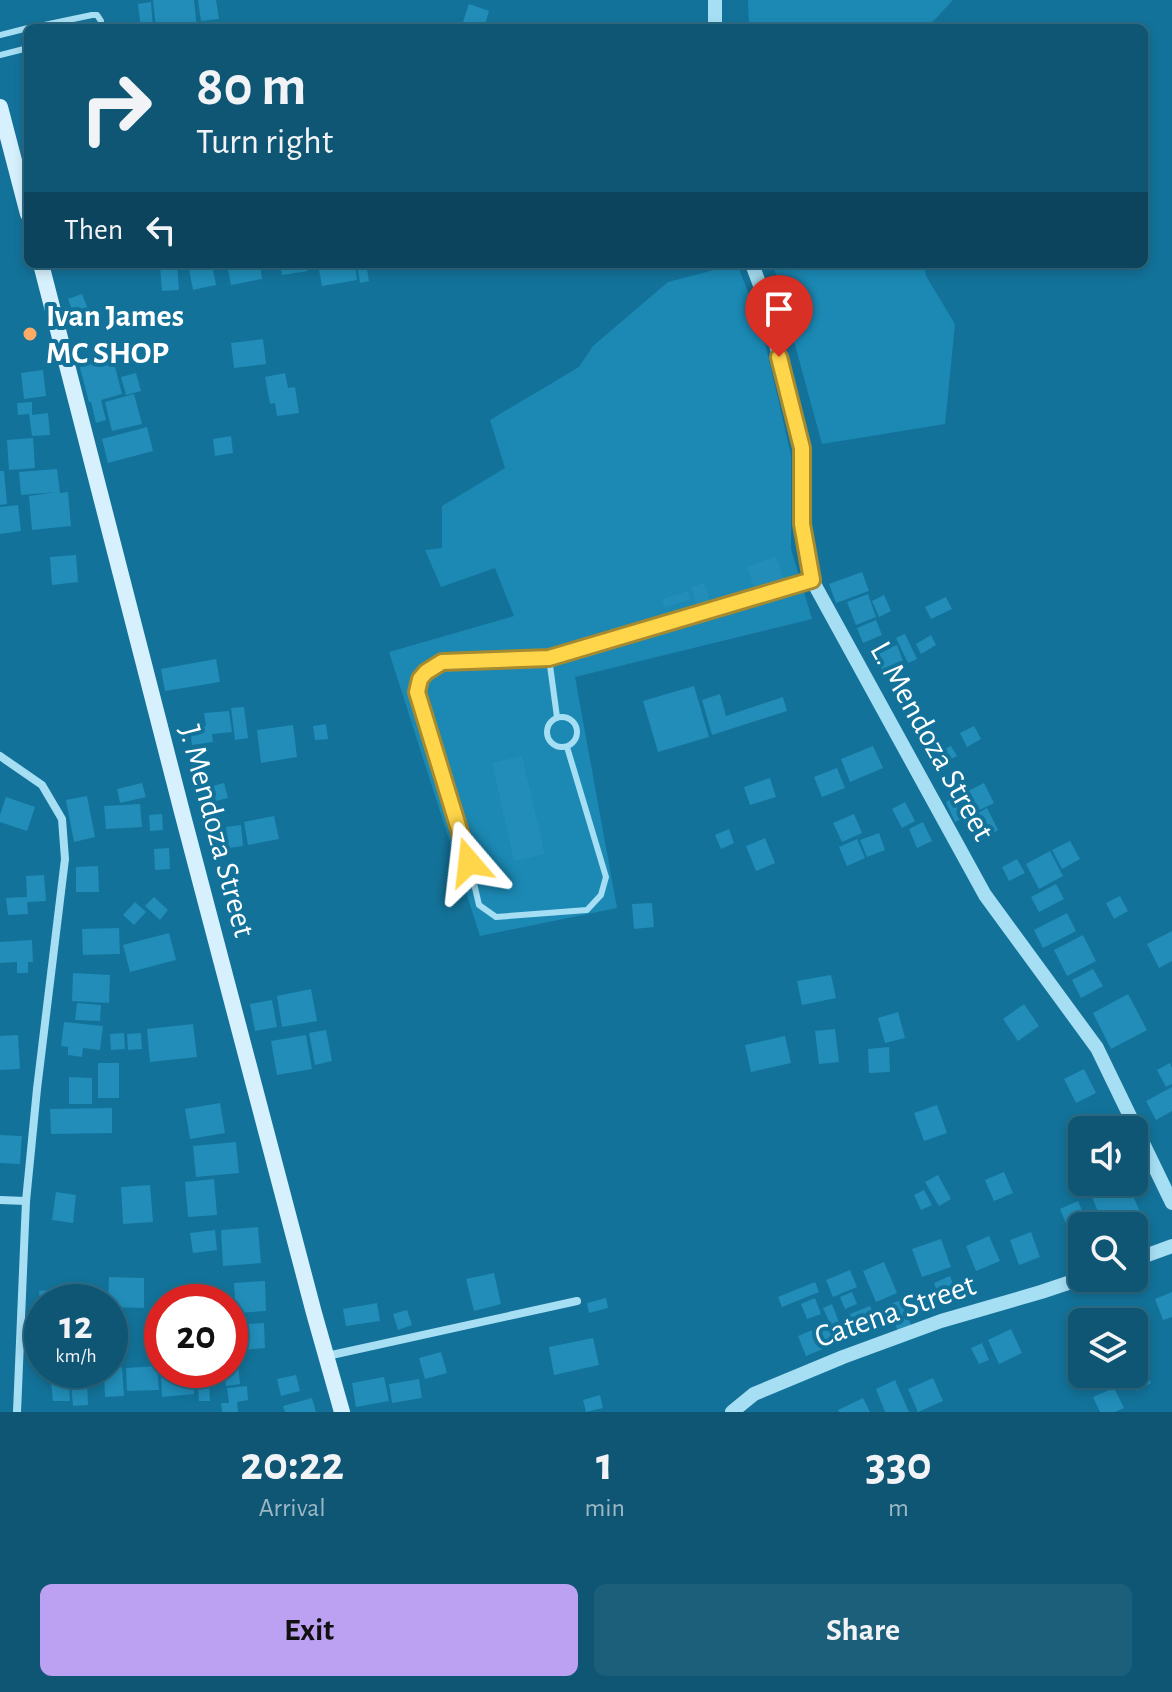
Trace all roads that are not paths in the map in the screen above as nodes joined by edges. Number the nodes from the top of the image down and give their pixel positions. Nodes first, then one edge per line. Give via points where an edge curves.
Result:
1 (715, 0) edge
2 (48, 24) edge
3 (101, 24) edge
4 (715, 24) edge
5 (24, 29) edge
6 (0, 35) edge
7 (24, 49) edge
8 (0, 55) edge
9 (0, 107) edge
10 (24, 199) edge
11 (42, 268) edge
12 (754, 268) edge
13 (812, 580) junction
14 (549, 658) junction
15 (557, 717) junction
16 (567, 747) junction
17 (0, 756) edge
18 (0, 1200) edge
19 (26, 1201) junction
20 (1172, 1203) edge
21 (1172, 1246) edge
22 (1148, 1255) edge
23 (1068, 1283) edge
24 (577, 1301) dead end
25 (326, 1357) junction
26 (17, 1412) edge
27 (342, 1412) edge
28 (732, 1412) edge

1 - 4 street
2 - 3 lane via 92,15
5 - 6 lane
7 - 8 lane
9 - 10 main road
11 - 25 main road, J. Mendoza Street
12 - 13 street, L. Mendoza Street via 802,448 802,524
13 - 14 lane
13 - 20 street, L. Mendoza Street via 985,895 1097,1048
14 - 15 lane
14 - 16 lane via 442,662 420,679 417,692 479,905 496,917 587,910 601,895 606,877
15 - 16 lane via 566,716 578,731
15 - 16 lane via 546,732 557,747
17 - 19 street via 42,785 62,819 65,859
18 - 19 street
19 - 26 street
21 - 22 street
23 - 28 street, Catena Street via 843,1357 754,1394
24 - 25 street
25 - 27 main road, J. Mendoza Street

